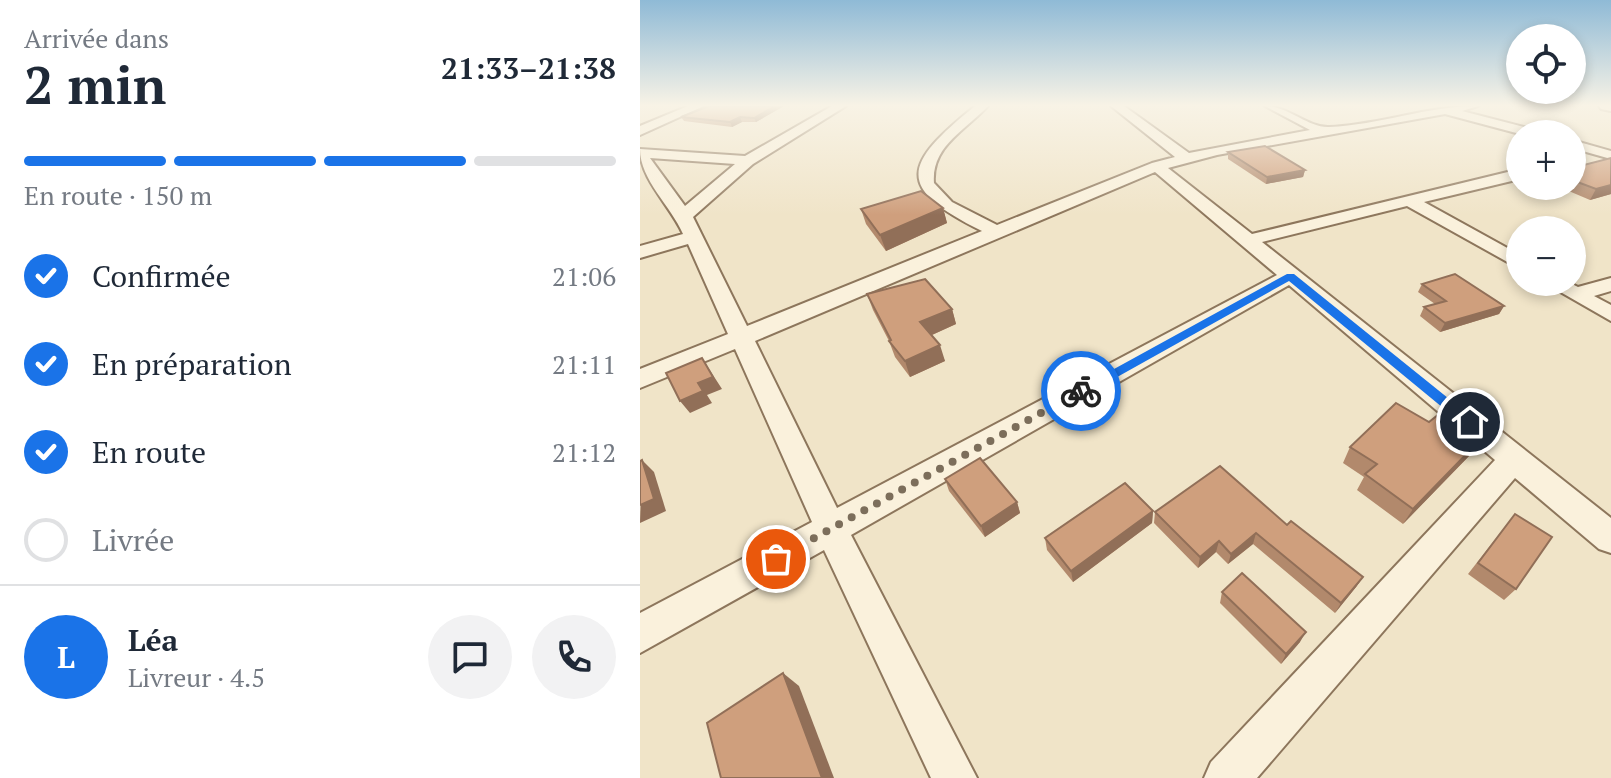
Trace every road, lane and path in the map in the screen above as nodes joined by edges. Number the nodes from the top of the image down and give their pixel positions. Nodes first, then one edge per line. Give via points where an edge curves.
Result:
1 (779, 142) edge
2 (942, 142) edge
3 (1165, 142) edge
4 (1274, 142) edge
5 (1586, 147) edge
6 (1609, 153) edge
7 (1186, 158) junction
8 (1586, 159) edge
9 (748, 161) junction
10 (1157, 166) junction
11 (644, 167) edge
12 (1506, 177) edge
13 (1410, 201) junction
14 (689, 226) junction
15 (999, 233) junction
16 (1248, 240) junction
17 (640, 252) edge
18 (1506, 255) edge
19 (1290, 276) junction
20 (1611, 284) edge
21 (1586, 292) edge
22 (1578, 296) edge
23 (1611, 314) edge
24 (743, 339) junction
25 (640, 379) edge
26 (1514, 459) junction
27 (831, 529) junction
28 (1611, 538) edge
29 (640, 634) edge
30 (954, 778) edge
31 (1227, 778) edge

1 - 9 street
2 - 15 street via 927,162 927,184 934,195
3 - 7 street
4 - 7 street
5 - 6 street
6 - 8 street
7 - 10 street
9 - 11 street
9 - 14 street
10 - 15 street
10 - 16 street
11 - 14 street
12 - 13 street
13 - 16 street
13 - 18 street
14 - 17 street
14 - 24 street
15 - 24 street
16 - 19 street
19 - 26 street
19 - 27 street
20 - 21 street
22 - 23 street
24 - 25 street
24 - 27 street
26 - 28 street
26 - 31 street
27 - 29 street
27 - 30 street

